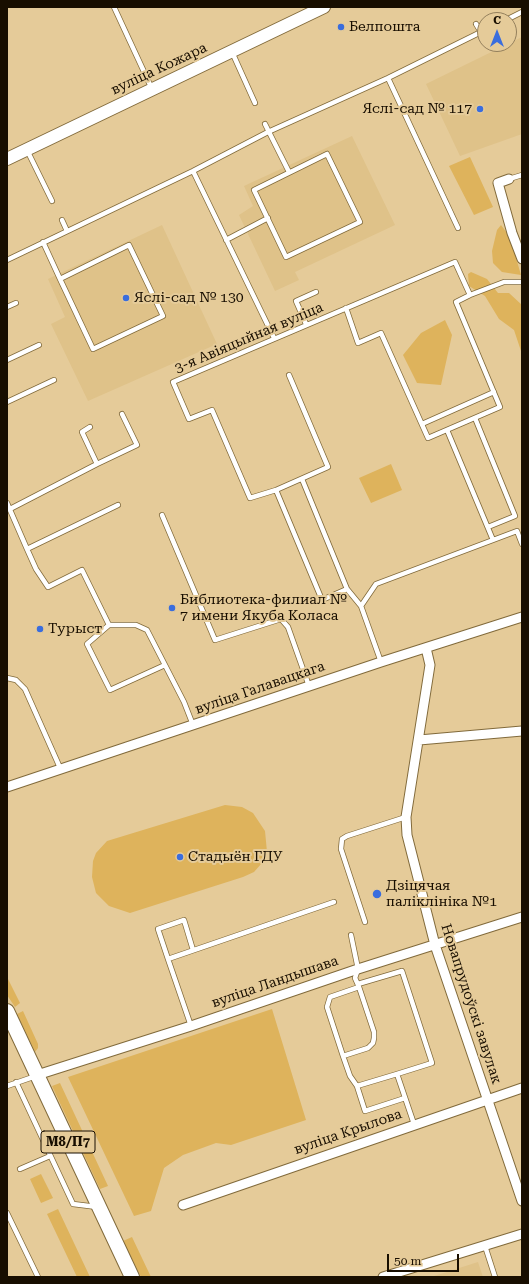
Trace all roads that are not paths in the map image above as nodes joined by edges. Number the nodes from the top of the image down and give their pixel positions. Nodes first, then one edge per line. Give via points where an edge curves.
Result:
1 (114, 7) edge
2 (324, 7) edge
3 (477, 34) edge
4 (231, 51) junction
5 (388, 78) junction
6 (152, 89) junction
7 (255, 104) dead end
8 (264, 124) dead end
9 (268, 132) junction
10 (27, 149) junction
11 (7, 159) edge
12 (193, 171) junction
13 (288, 172) junction
14 (522, 175) edge
15 (509, 179) joint
16 (52, 201) dead end
17 (268, 218) junction
18 (62, 220) dead end
19 (458, 228) dead end
20 (67, 231) junction
21 (226, 240) junction
22 (43, 242) junction
23 (522, 259) edge
24 (7, 260) edge
25 (60, 279) junction
26 (522, 282) edge
27 (316, 292) dead end
28 (470, 295) junction
29 (16, 303) dead end
30 (7, 307) edge
31 (346, 308) junction
32 (306, 324) junction
33 (274, 338) junction
34 (39, 345) dead end
35 (7, 360) edge
36 (288, 375) dead end
37 (54, 380) dead end
38 (494, 392) junction
39 (7, 402) edge
40 (122, 414) dead end
41 (475, 418) junction
42 (422, 424) junction
43 (90, 427) dead end
44 (448, 430) junction
45 (97, 464) junction
46 (302, 479) junction
47 (276, 490) junction
48 (7, 503) edge
49 (118, 505) dead end
50 (10, 509) junction
51 (162, 515) dead end
52 (488, 527) junction
53 (493, 540) junction
54 (522, 544) edge
55 (27, 549) junction
56 (347, 589) junction
57 (361, 606) junction
58 (522, 617) edge
59 (109, 625) junction
60 (426, 648) junction
61 (381, 662) junction
62 (165, 665) junction
63 (7, 678) edge
64 (309, 686) junction
65 (193, 725) junction
66 (522, 731) edge
67 (419, 740) junction
68 (61, 770) junction
69 (7, 787) edge
70 (406, 817) junction
71 (334, 902) dead end
72 (522, 917) edge
73 (365, 922) dead end
74 (351, 935) dead end
75 (436, 945) junction
76 (193, 950) junction
77 (168, 959) junction
78 (358, 969) junction
79 (359, 986) junction
80 (7, 1011) edge
81 (191, 1026) junction
82 (343, 1056) junction
83 (397, 1074) junction
84 (37, 1075) junction
85 (16, 1082) junction
86 (7, 1086) edge
87 (357, 1086) junction
88 (522, 1088) edge
89 (405, 1098) junction
90 (488, 1099) junction
91 (414, 1124) junction
92 (50, 1156) junction
93 (20, 1169) dead end
94 (522, 1201) edge
95 (183, 1205) dead end
96 (99, 1208) junction
97 (7, 1213) edge
98 (522, 1234) edge
99 (485, 1246) junction
100 (38, 1277) edge
101 (132, 1277) edge
102 (382, 1277) edge
103 (495, 1277) edge

1 - 6 lane
2 - 4 main road, вуліца Кожара
3 - 5 lane
4 - 6 main road, вуліца Кожара
4 - 7 lane
5 - 9 lane
5 - 19 lane
6 - 10 main road, вуліца Кожара
8 - 9 lane
9 - 12 lane
9 - 13 lane
10 - 11 main road, вуліца Кожара
10 - 16 lane
12 - 20 lane
12 - 21 lane
13 - 17 lane via 254,190
13 - 17 lane via 327,154 360,222 286,257
14 - 15 lane
15 - 23 street via 498,183
17 - 21 lane
18 - 20 lane
20 - 22 lane
21 - 33 lane
22 - 24 lane
22 - 25 lane
25 - 25 lane via 93,349 163,316 129,245
26 - 28 lane via 504,282
27 - 32 lane via 296,301
28 - 31 lane, 3-я Авіяцыйная вуліца via 455,262
28 - 38 lane via 456,302
29 - 30 lane
31 - 32 lane, 3-я Авіяцыйная вуліца
31 - 42 lane via 358,343 381,333
32 - 33 lane, 3-я Авіяцыйная вуліца
33 - 47 lane, 3-я Авіяцыйная вуліца via 173,382 189,419 212,410 250,498
34 - 35 lane
36 - 46 lane, 3-я Авіяцыйная вуліца via 328,467
37 - 39 lane
38 - 41 lane via 500,407
38 - 42 lane
40 - 45 lane via 137,445
41 - 44 lane
41 - 52 lane via 515,516
42 - 44 lane via 428,438
43 - 45 lane via 82,432
44 - 52 lane
45 - 50 lane
46 - 47 lane, 3-я Авіяцыйная вуліца
46 - 56 lane
47 - 56 lane via 322,600
48 - 50 lane
49 - 55 lane
50 - 55 lane
51 - 64 lane via 215,640 281,619 288,628
52 - 53 lane
53 - 54 lane via 517,531
53 - 57 lane via 376,584
55 - 59 lane via 48,587 82,570
56 - 57 lane
57 - 61 lane
58 - 60 street, вуліца Галавацкага
59 - 62 lane via 136,625 147,630
59 - 62 lane via 87,644 110,690
60 - 61 street, вуліца Галавацкага
60 - 67 street, Новапрудоўскі завулак via 430,665
61 - 64 street, вуліца Галавацкага
62 - 65 lane
63 - 68 lane via 16,680 25,688
64 - 65 street, вуліца Галавацкага
65 - 68 street, вуліца Галавацкага
66 - 67 street
67 - 70 street, Новапрудоўскі завулак
68 - 69 street, вуліца Галавацкага
70 - 73 lane via 342,839 341,849
70 - 75 street, Новапрудоўскі завулак via 410,850
71 - 76 lane
72 - 75 street, вуліца Ландышава
74 - 78 lane
75 - 78 street, вуліца Ландышава
75 - 90 street, Новапрудоўскі завулак
76 - 77 lane
76 - 77 lane via 184,920 158,929
77 - 81 lane
78 - 79 lane via 355,978
78 - 81 street, вуліца Ландышава
79 - 82 lane via 374,1032 373,1043 368,1048
79 - 82 lane via 330,997 327,1007
79 - 83 lane via 402,971 432,1063
80 - 84 main road, М8/П7
81 - 84 street, вуліца Ландышава
82 - 87 lane via 350,1076
83 - 87 lane
83 - 89 lane
84 - 85 lane
84 - 96 main road, М8/П7
85 - 86 lane
85 - 92 lane
87 - 89 lane via 365,1112
88 - 90 street, вуліца Крылова
89 - 91 lane
90 - 91 street, вуліца Крылова
90 - 94 street, Новапрудоўскі завулак
91 - 95 street, вуліца Крылова
92 - 93 lane
92 - 96 lane via 73,1204
96 - 101 main road, М8/П7
97 - 100 lane
98 - 99 street
99 - 102 street
99 - 103 lane

